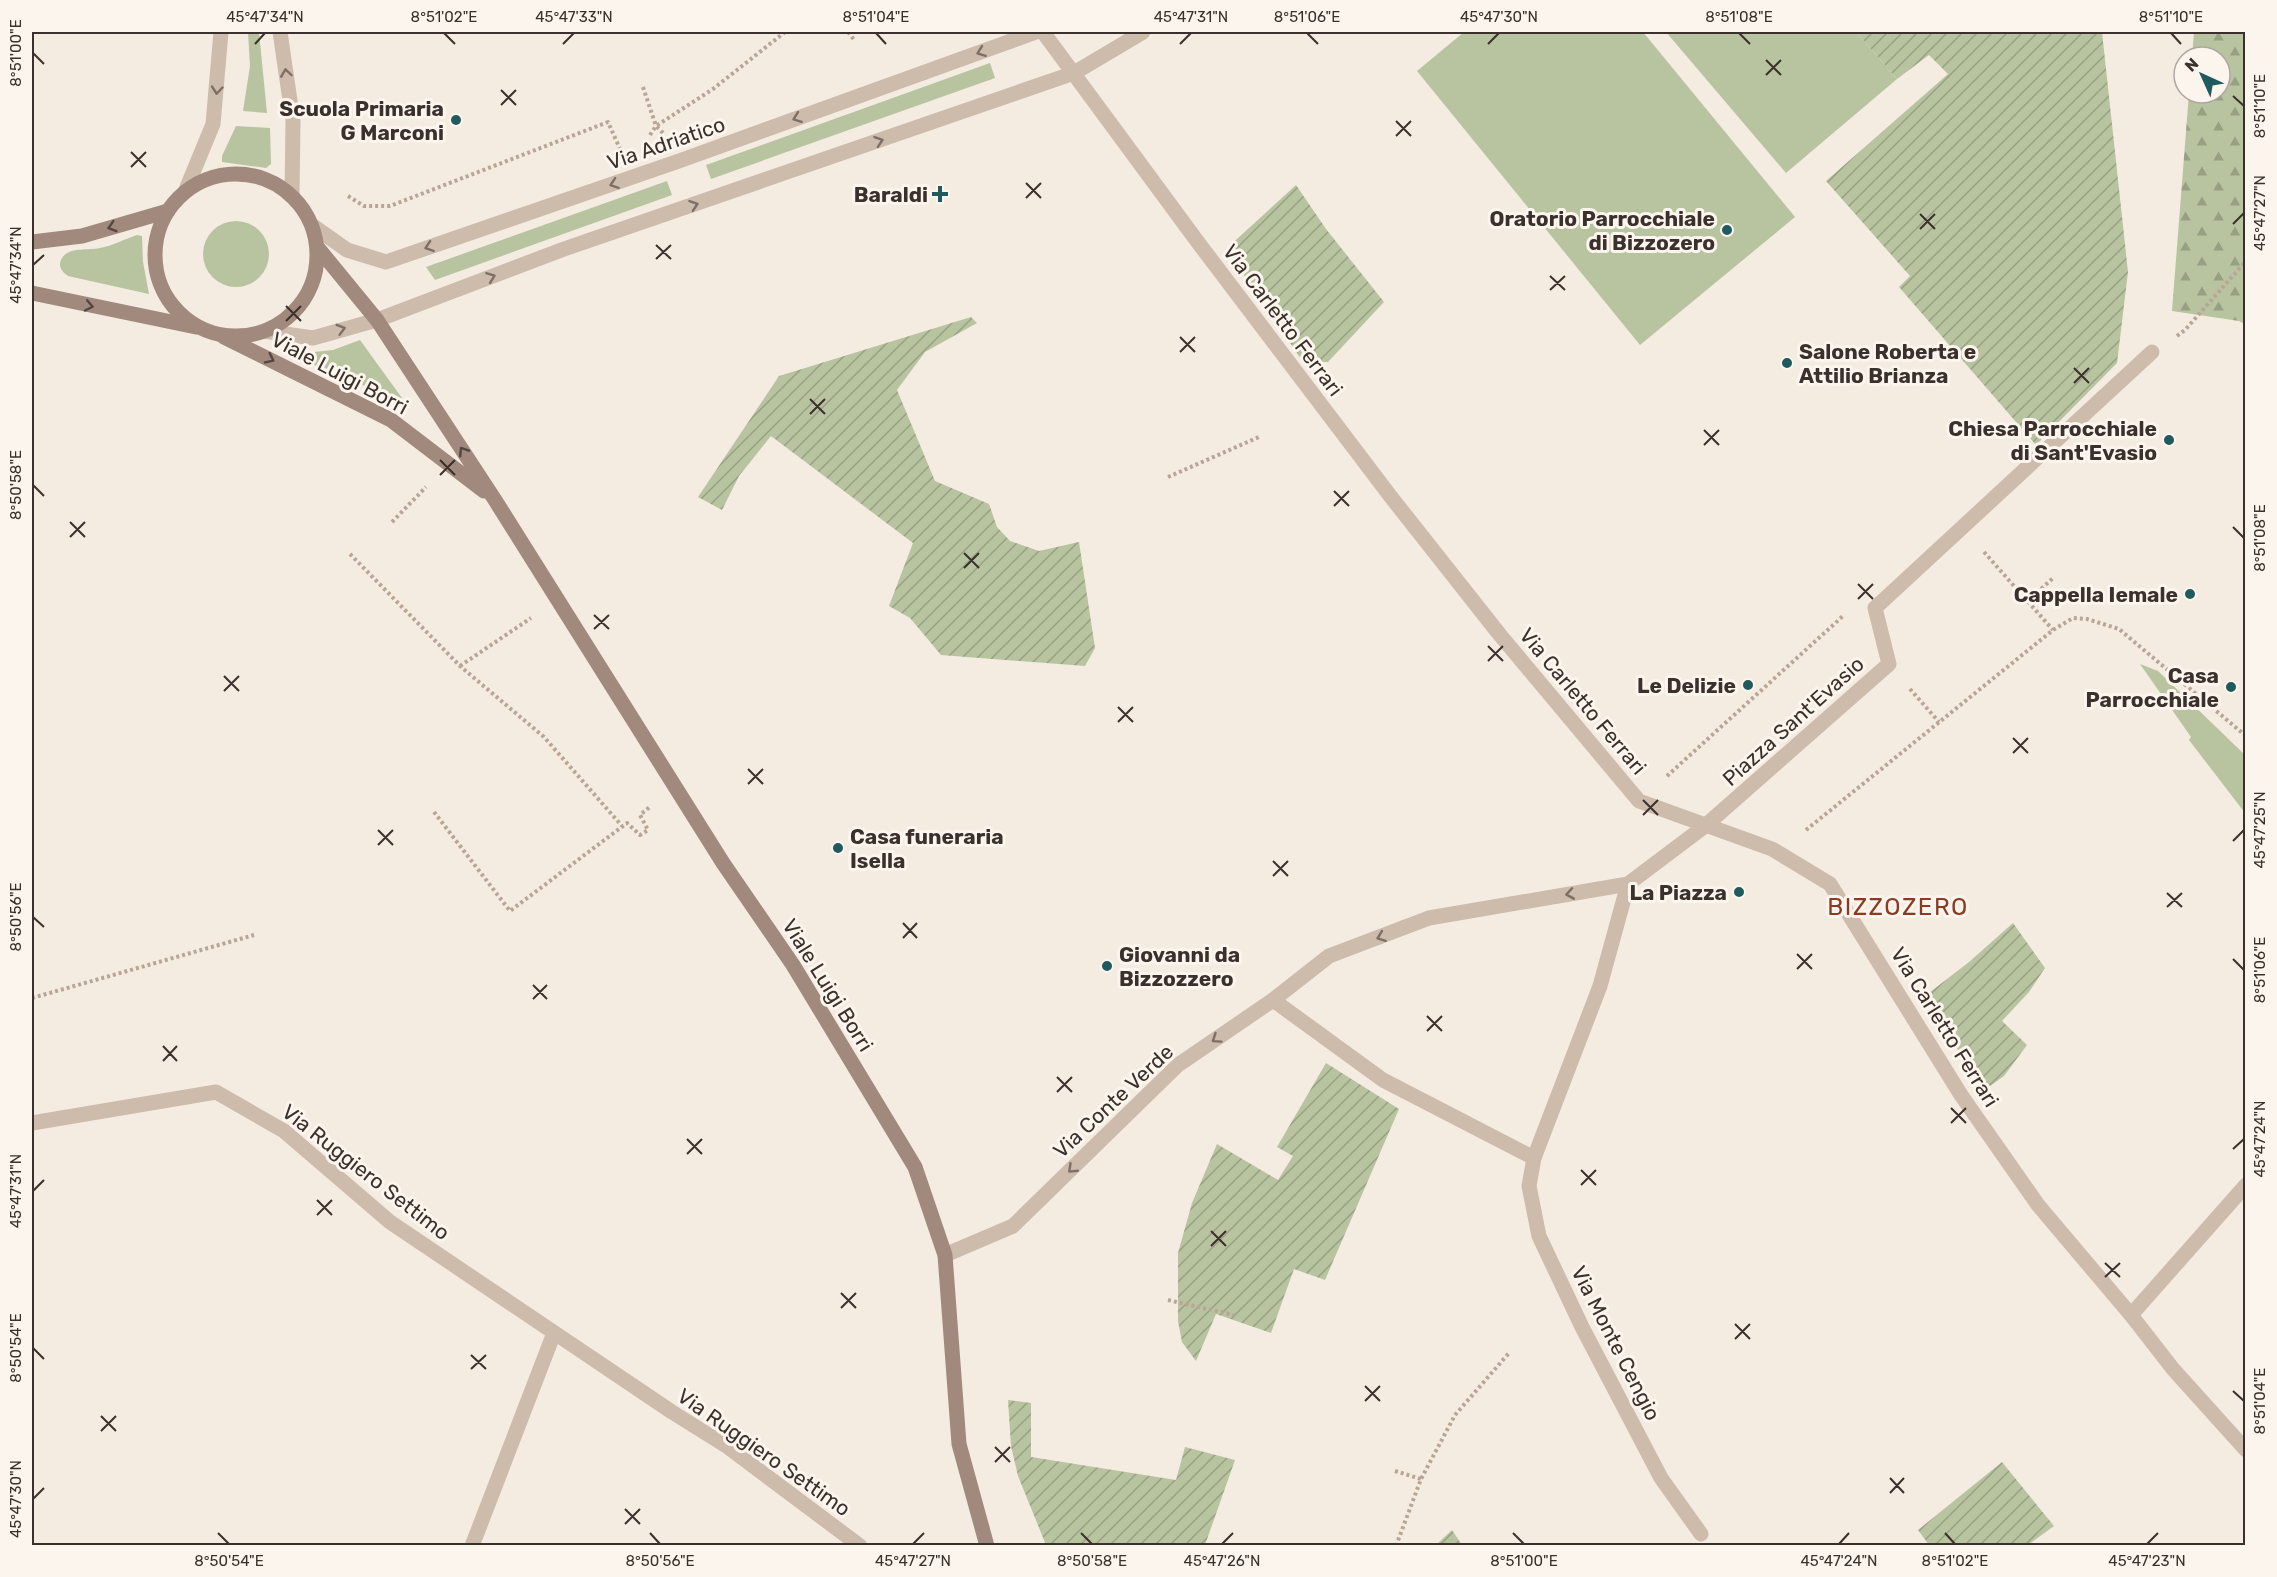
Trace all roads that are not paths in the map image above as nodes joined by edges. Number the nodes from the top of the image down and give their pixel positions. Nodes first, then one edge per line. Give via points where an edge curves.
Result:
1 (220, 32) edge
2 (280, 32) edge
3 (1036, 32) edge
4 (1043, 32) edge
5 (1143, 32) edge
6 (1074, 74) junction
7 (185, 192) junction
8 (292, 194) junction
9 (168, 211) junction
10 (313, 226) junction
11 (32, 242) edge
12 (318, 248) junction
13 (32, 293) edge
14 (377, 320) junction
15 (200, 328) junction
16 (264, 331) junction
17 (217, 334) junction
18 (2152, 352) dead end
19 (495, 500) junction
20 (1705, 826) junction
21 (1628, 884) junction
22 (1273, 1000) junction
23 (32, 1123) edge
24 (1534, 1158) junction
25 (2246, 1185) edge
26 (945, 1255) junction
27 (2131, 1315) junction
28 (554, 1333) junction
29 (2246, 1450) edge
30 (1701, 1534) dead end
31 (472, 1545) edge
32 (860, 1545) edge
33 (987, 1545) edge

1 -> 7 street via 213,124
8 -> 2 street via 293,122
3 -> 10 street, Via Adriatico via 386,262 347,250
4 - 6 street, Via Carletto Ferrari
5 - 6 street
14 -> 6 street via 564,249
6 - 20 street, Via Carletto Ferrari via 1391,497 1500,635 1640,801
7 - 8 main road via 209,178 236,173 263,178
7 - 9 main road
8 - 10 main road
9 -> 11 main road via 82,236
9 - 15 main road via 158,236 155,263 163,290 178,312
10 - 12 main road
12 - 14 main road, Viale Luigi Borri
12 - 16 main road via 313,282 294,312
13 -> 15 main road
16 -> 14 street via 313,338
19 -> 14 main road, Viale Luigi Borri
15 - 17 main road
16 - 17 main road via 241,336
17 -> 19 main road, Viale Luigi Borri via 391,420
18 - 20 street, Piazza Sant'Evasio via 1875,608 1888,664
19 - 26 main road, Viale Luigi Borri via 723,863 793,965 915,1167
20 - 21 street, Via Conte Verde
20 - 27 street, Via Carletto Ferrari via 1772,849 1830,884 1961,1095 2025,1187
21 -> 22 street, Via Conte Verde via 1430,918 1329,957
21 - 24 street, Via Monte Cengio via 1599,986
22 - 24 street via 1383,1080
22 -> 26 street, Via Conte Verde via 1178,1065 1013,1226
23 - 28 street, Via Ruggiero Settimo via 216,1092 284,1131 390,1221
24 - 30 street, Via Monte Cengio via 1529,1186 1539,1236 1661,1478
25 - 27 street
26 - 33 main road, Viale Luigi Borri via 959,1444
27 - 29 street, Via Carletto Ferrari via 2173,1369
28 - 31 street
28 - 32 street, Via Ruggiero Settimo via 728,1447

